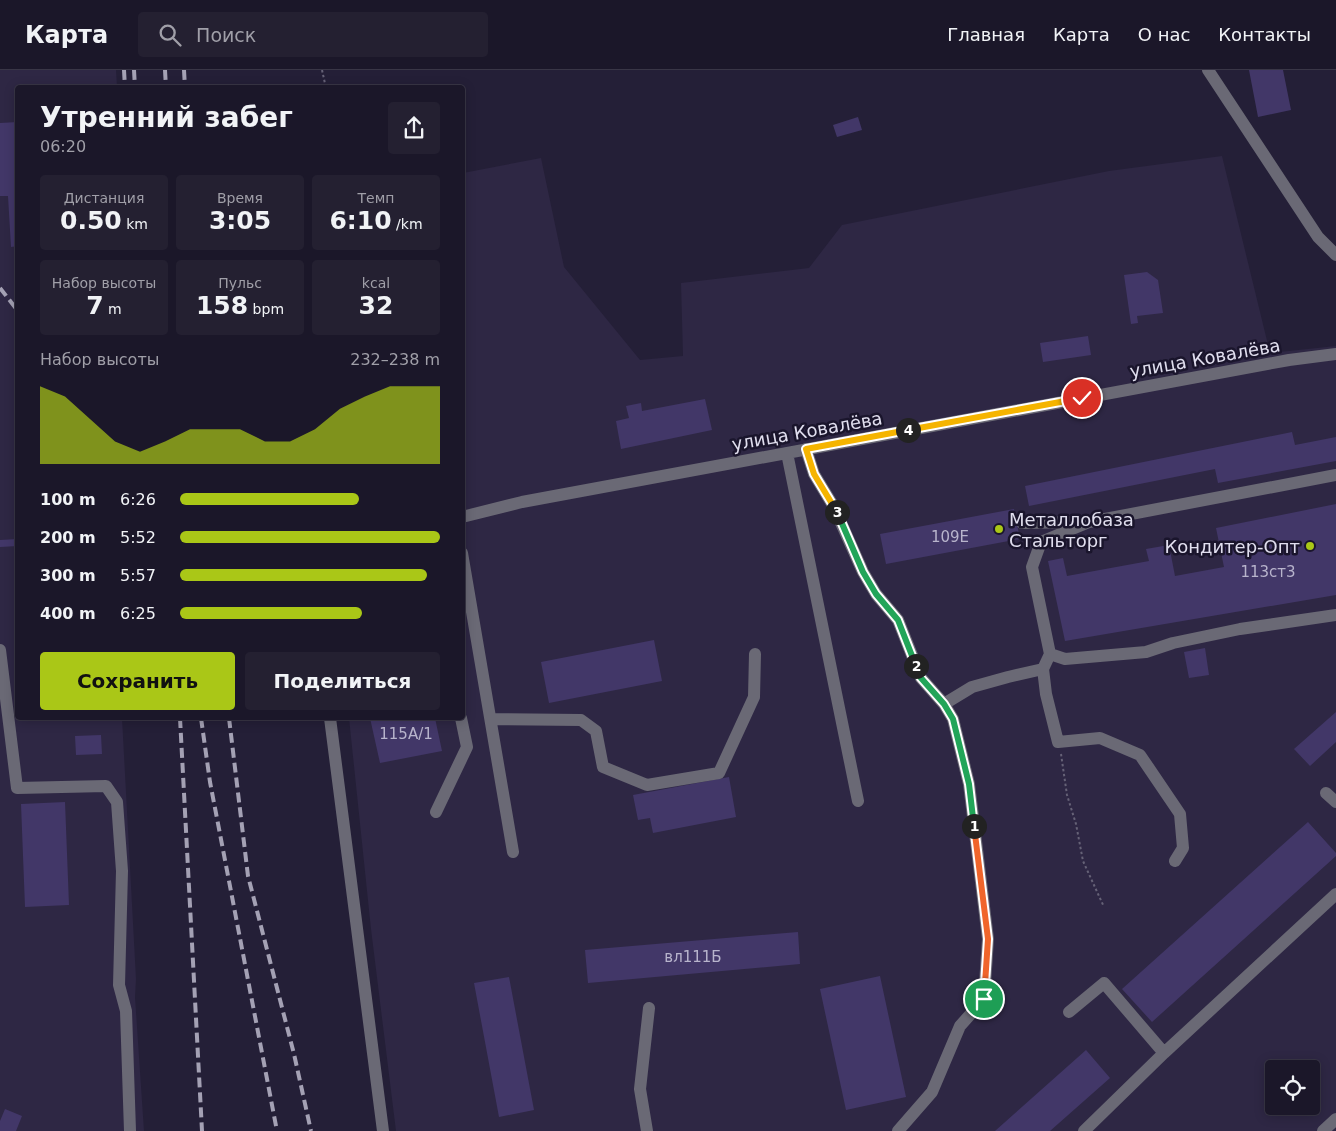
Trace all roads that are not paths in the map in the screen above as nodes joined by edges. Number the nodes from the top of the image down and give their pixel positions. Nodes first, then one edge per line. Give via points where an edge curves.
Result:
1 (1208, 70) edge
2 (1336, 256) edge
3 (1336, 354) edge
4 (806, 449) junction
5 (786, 453) junction
6 (1336, 475) edge
7 (465, 516) edge
8 (1089, 522) junction
9 (1022, 523) dead end
10 (465, 570) edge
11 (1336, 615) edge
12 (0, 650) edge
13 (755, 654) dead end
14 (1050, 654) junction
15 (1043, 669) junction
16 (944, 704) junction
17 (491, 719) junction
18 (330, 720) edge
19 (461, 720) edge
20 (1326, 793) dead end
21 (858, 801) dead end
22 (1336, 802) edge
23 (436, 812) dead end
24 (513, 852) dead end
25 (1175, 861) dead end
26 (1336, 894) edge
27 (648, 1008) dead end
28 (1070, 1012) dead end
29 (1164, 1053) junction
30 (1336, 1119) edge
31 (130, 1131) edge
32 (383, 1131) edge
33 (647, 1131) edge
34 (898, 1131) edge
35 (1084, 1131) edge
36 (1323, 1131) edge

1 - 2 street via 1318,237
3 - 4 street, улица Ковалёва via 1288,360
4 - 5 street, улица Ковалёва
4 - 16 street via 814,474 834,507 863,572 898,620 921,678
5 - 7 street, улица Ковалёва via 522,502
5 - 21 street
6 - 8 street
8 - 9 street
8 - 14 street via 1041,542 1032,567
10 - 17 street
11 - 14 street via 1240,629 1146,652 1065,659
12 - 31 street via 17,788 106,786 117,802 122,871 119,985 126,1011
13 - 17 street via 754,697 719,773 648,785 603,767 596,731 581,720
14 - 15 street
15 - 16 street via 972,687
15 - 25 street via 1058,742 1100,738 1140,755 1180,814 1183,848
16 - 34 street via 953,719 969,784 988,939 984,999 960,1026 932,1092
17 - 24 street
18 - 32 street
19 - 23 street via 467,747
20 - 22 street
26 - 29 street
27 - 33 street via 640,1089
28 - 29 street via 1104,983
29 - 35 street
30 - 36 street

